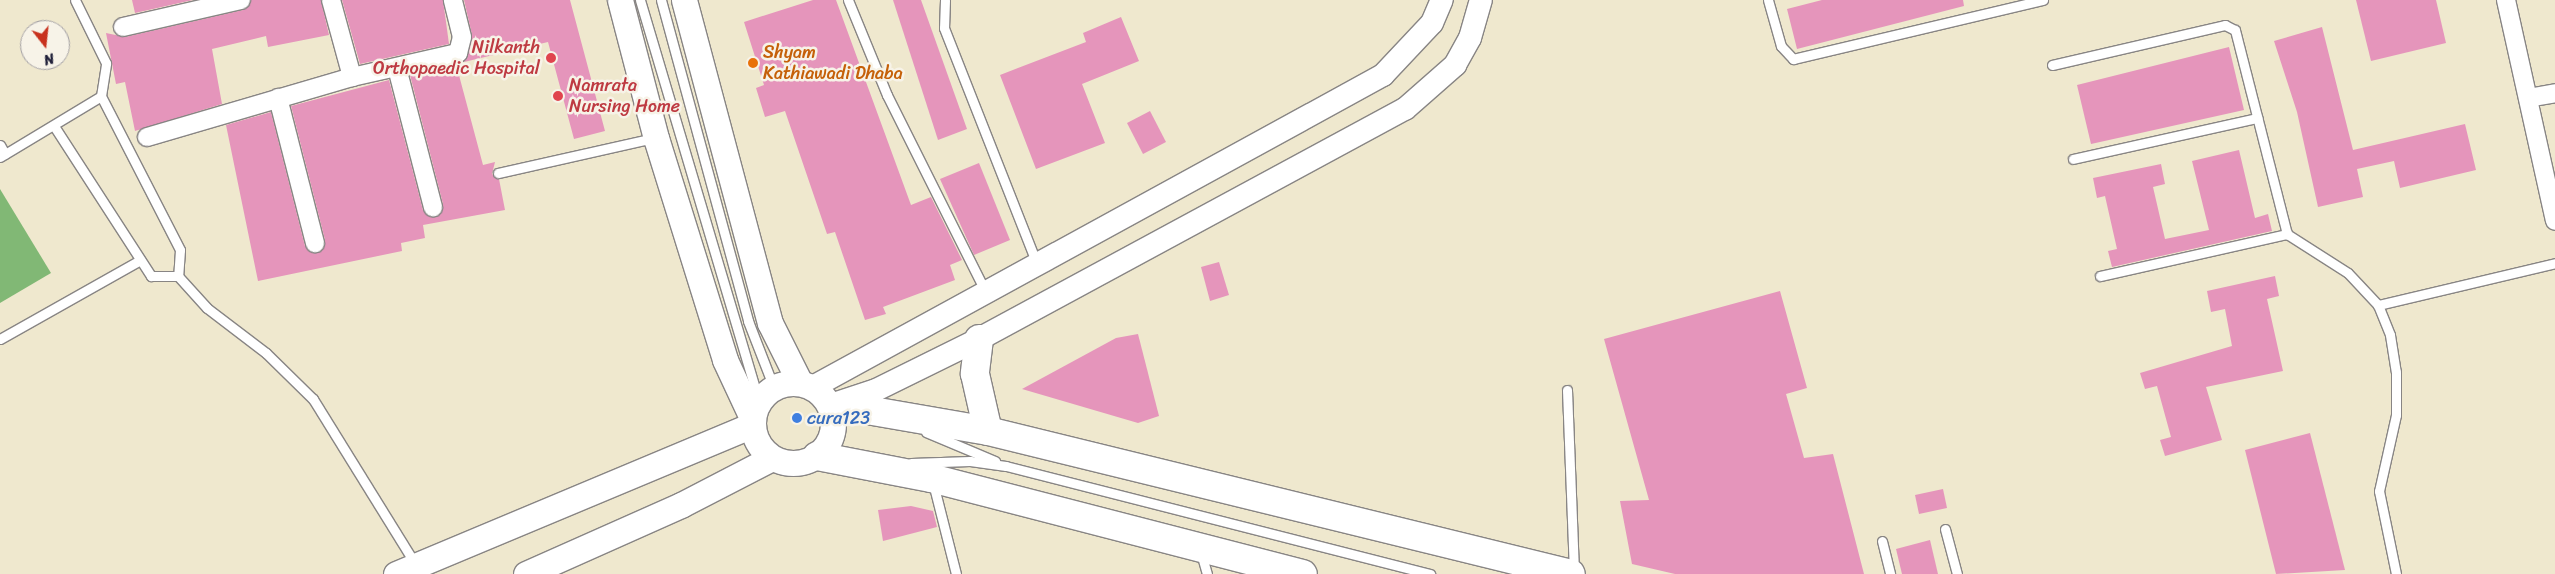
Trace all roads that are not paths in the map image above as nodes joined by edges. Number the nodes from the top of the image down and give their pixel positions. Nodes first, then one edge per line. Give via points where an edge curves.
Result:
1 (75, 0) edge
2 (241, 0) edge
3 (331, 0) edge
4 (453, 0) edge
5 (620, 0) edge
6 (640, 0) edge
7 (661, 0) edge
8 (684, 0) edge
9 (848, 0) edge
10 (945, 0) edge
11 (1442, 0) edge
12 (1481, 0) edge
13 (1768, 0) edge
14 (2043, 0) edge
15 (2506, 0) edge
16 (123, 27) dead end
17 (2052, 65) dead end
18 (397, 68) junction
19 (352, 77) junction
20 (2555, 92) edge
21 (101, 96) junction
22 (278, 98) junction
23 (2528, 98) junction
24 (2257, 118) junction
25 (54, 126) junction
26 (147, 137) dead end
27 (656, 138) junction
28 (0, 145) edge
29 (3, 156) edge
30 (2074, 159) dead end
31 (498, 174) dead end
32 (433, 208) dead end
33 (2555, 221) edge
34 (2287, 234) junction
35 (1090, 236) junction
36 (315, 242) dead end
37 (140, 260) junction
38 (2555, 263) edge
39 (1037, 265) junction
40 (1108, 269) junction
41 (178, 276) junction
42 (2100, 276) dead end
43 (986, 293) junction
44 (2378, 305) junction
45 (0, 339) edge
46 (979, 339) junction
47 (807, 385) junction
48 (1567, 390) dead end
49 (760, 408) junction
50 (831, 408) junction
51 (876, 412) junction
52 (988, 431) junction
53 (817, 456) junction
54 (772, 458) junction
55 (874, 465) junction
56 (1006, 466) junction
57 (931, 478) junction
58 (1946, 529) dead end
59 (1882, 541) dead end
60 (1200, 548) junction
61 (411, 571) edge
62 (1290, 572) edge
63 (526, 574) edge
64 (956, 574) edge
65 (1207, 574) edge
66 (1430, 574) edge
67 (1573, 574) edge
68 (1890, 574) edge
69 (1957, 574) edge
70 (2396, 574) edge

1 - 21 lane via 106,63
2 - 16 street
3 - 19 street
4 - 18 street via 462,37 458,53
5 - 27 main road
6 - 49 lane
7 - 49 lane via 748,322
8 - 47 main road via 770,322
9 - 43 lane via 887,95
10 - 39 lane via 944,28
11 - 35 street via 1432,23 1383,75
12 - 40 street via 1470,38 1454,66 1405,109
13 - 14 lane via 1781,46 1793,59
15 - 23 street
17 - 24 lane via 2231,26
18 - 19 street
18 - 32 street
19 - 22 street
20 - 23 street
21 - 25 lane
21 - 41 lane via 180,250
22 - 26 street
22 - 36 street
23 - 33 street
24 - 30 lane
24 - 34 lane
25 - 29 lane
25 - 37 lane
27 - 31 lane
27 - 49 main road via 725,360
28 - 29 lane
34 - 42 lane
34 - 44 lane via 2348,273
35 - 39 street
35 - 40 street
37 - 41 lane via 151,276
37 - 45 lane
38 - 44 lane
39 - 43 street
40 - 46 street
41 - 61 lane via 208,308 266,353 313,399
43 - 47 street
44 - 70 lane via 2390,335 2396,372 2396,415 2379,491
46 - 50 street via 876,390
46 - 52 main road via 975,374
47 - 49 main road
47 - 50 main road
48 - 67 lane
49 - 54 main road via 759,445
49 - 61 main road
50 - 51 main road
50 - 53 main road via 832,434
51 - 52 main road
51 - 56 lane
52 - 67 main road
53 - 54 main road via 792,464
53 - 55 main road
54 - 63 main road via 680,505
55 - 56 lane via 970,461
55 - 57 main road
56 - 66 lane
57 - 60 main road
57 - 64 lane
58 - 69 lane
59 - 68 lane
60 - 62 main road
60 - 65 lane

